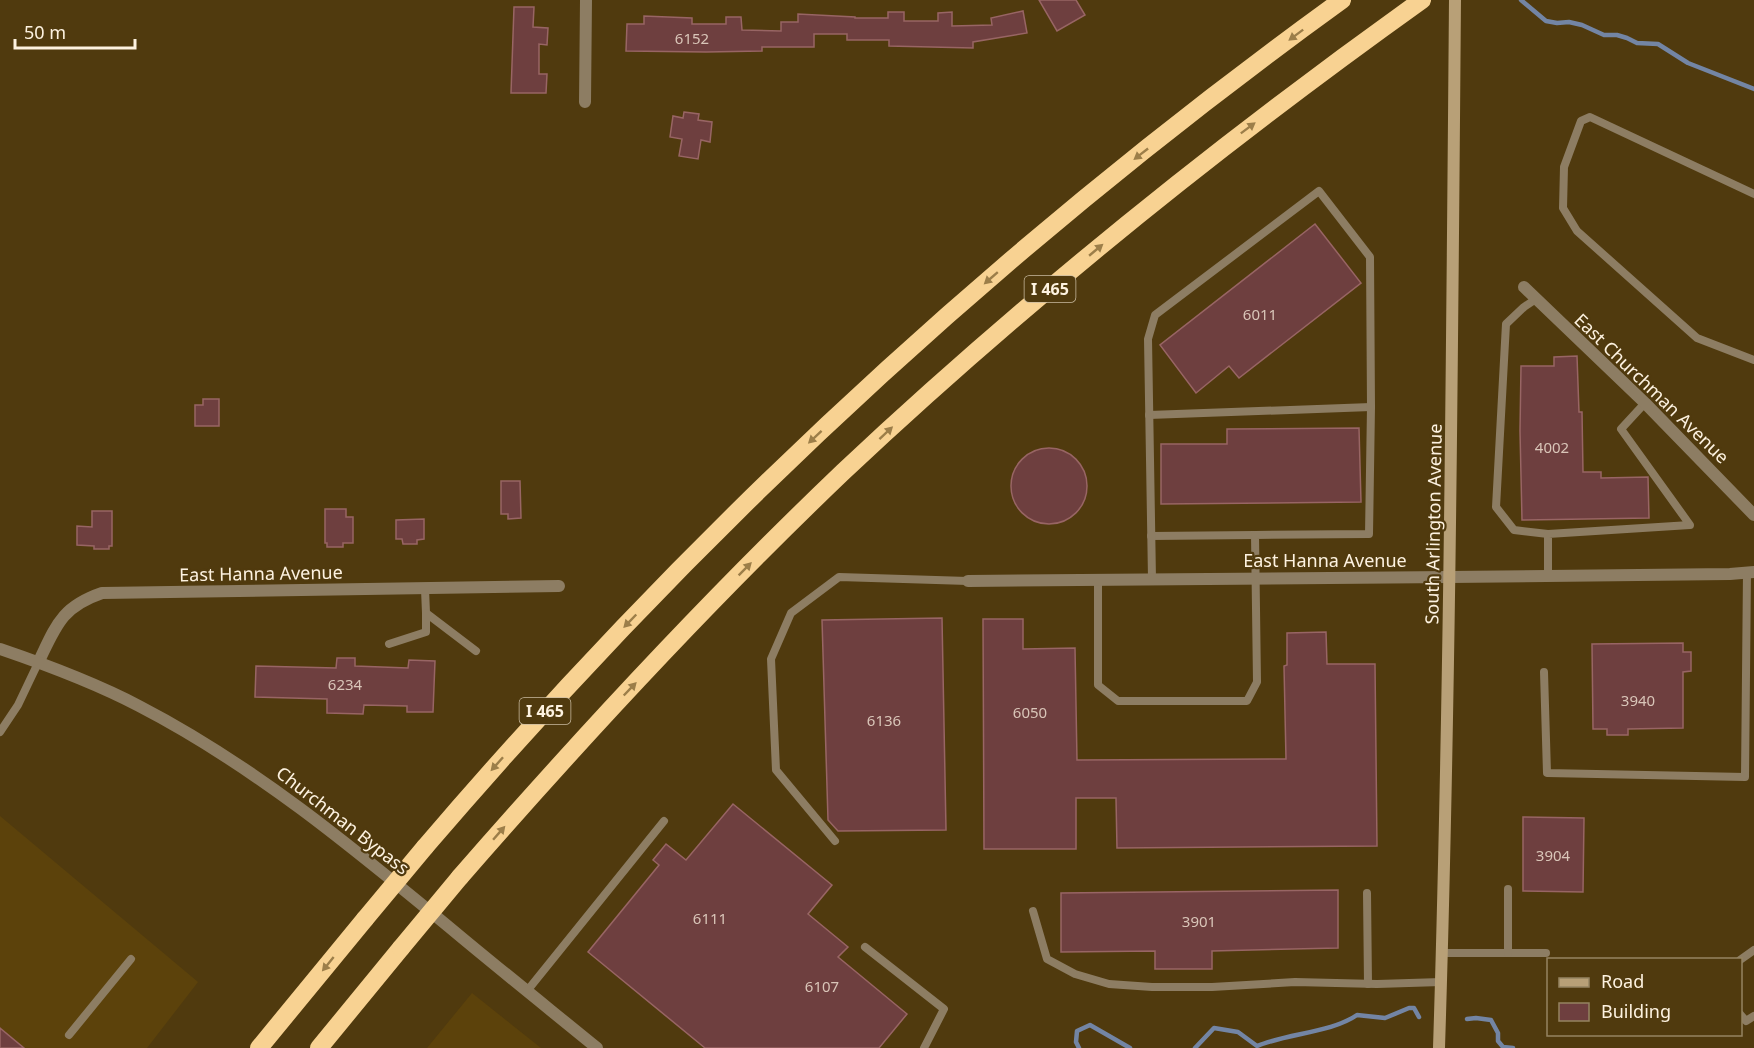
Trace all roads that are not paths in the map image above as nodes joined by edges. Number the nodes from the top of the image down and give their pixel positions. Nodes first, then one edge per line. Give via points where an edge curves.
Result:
1 (586, 0) edge
2 (1342, 0) edge
3 (1422, 0) edge
4 (1455, 0) edge
5 (585, 102) dead end
6 (1754, 194) edge
7 (1524, 287) dead end
8 (1536, 299) junction
9 (1754, 360) edge
10 (1645, 403) junction
11 (1371, 407) junction
12 (1149, 415) junction
13 (1754, 515) edge
14 (1548, 534) junction
15 (1255, 535) junction
16 (1151, 536) junction
17 (1751, 572) edge
18 (1548, 576) junction
19 (1450, 577) junction
20 (1152, 579) junction
21 (1256, 579) junction
22 (1098, 580) junction
23 (968, 581) joint
24 (560, 586) dead end
25 (425, 589) junction
26 (426, 613) junction
27 (389, 644) dead end
28 (0, 650) edge
29 (476, 651) dead end
30 (38, 663) junction
31 (1544, 672) dead end
32 (0, 732) edge
33 (664, 821) dead end
34 (834, 841) dead end
35 (1508, 889) dead end
36 (1367, 893) dead end
37 (1033, 910) dead end
38 (865, 947) dead end
39 (1442, 953) junction
40 (1508, 953) junction
41 (1546, 953) dead end
42 (131, 959) dead end
43 (1441, 982) junction
44 (1368, 984) junction
45 (527, 991) junction
46 (1754, 1016) edge
47 (1742, 1017) edge
48 (69, 1035) dead end
49 (259, 1048) edge
50 (319, 1048) edge
51 (597, 1048) edge
52 (924, 1048) edge
53 (1439, 1048) edge

1 - 5 street
2 -> 49 highway, I 465, bridge via 1032,243 819,432 560,695 425,847
50 -> 3 highway, I 465, bridge via 460,877 592,729 781,532 917,405 1135,217
4 - 19 main road, South Arlington Avenue
6 - 9 lane via 1590,117 1581,121 1564,167 1563,208 1577,231 1698,338
7 - 8 street, East Churchman Avenue
8 - 10 street, East Churchman Avenue
8 - 14 lane via 1506,324 1496,507 1514,530
10 - 13 street, East Churchman Avenue
10 - 14 lane via 1621,429 1690,525
11 - 12 lane
11 - 12 lane via 1370,257 1319,191 1155,315 1148,339
11 - 15 lane via 1369,534
12 - 16 lane
14 - 18 lane
15 - 16 lane
15 - 21 lane
16 - 20 lane
17 - 18 street, East Hanna Avenue
17 - 31 lane via 1745,777 1547,773
18 - 19 street, East Hanna Avenue
19 - 21 street, East Hanna Avenue
19 - 39 main road, South Arlington Avenue
20 - 21 street, East Hanna Avenue
20 - 22 street, East Hanna Avenue
21 - 22 lane via 1257,682 1247,701 1118,702 1098,685
22 - 23 street, East Hanna Avenue
23 - 34 lane via 839,577 791,613 771,659 777,770
24 - 25 street, East Hanna Avenue
25 - 26 lane
25 - 30 street, East Hanna Avenue via 102,593 70,609
26 - 27 lane via 426,632
26 - 29 lane
28 - 30 street
30 - 32 lane
30 - 45 street, Churchman Bypass via 138,705 255,775 355,849
33 - 45 lane
35 - 40 lane
36 - 44 lane
37 - 44 lane via 1047,958 1075,974 1109,984
38 - 52 lane via 944,1009
39 - 40 lane
39 - 43 main road, South Arlington Avenue
40 - 41 lane
42 - 48 lane
43 - 44 lane
43 - 53 main road, South Arlington Avenue
45 - 51 street, Churchman Bypass
46 - 47 lane via 1746,1022

